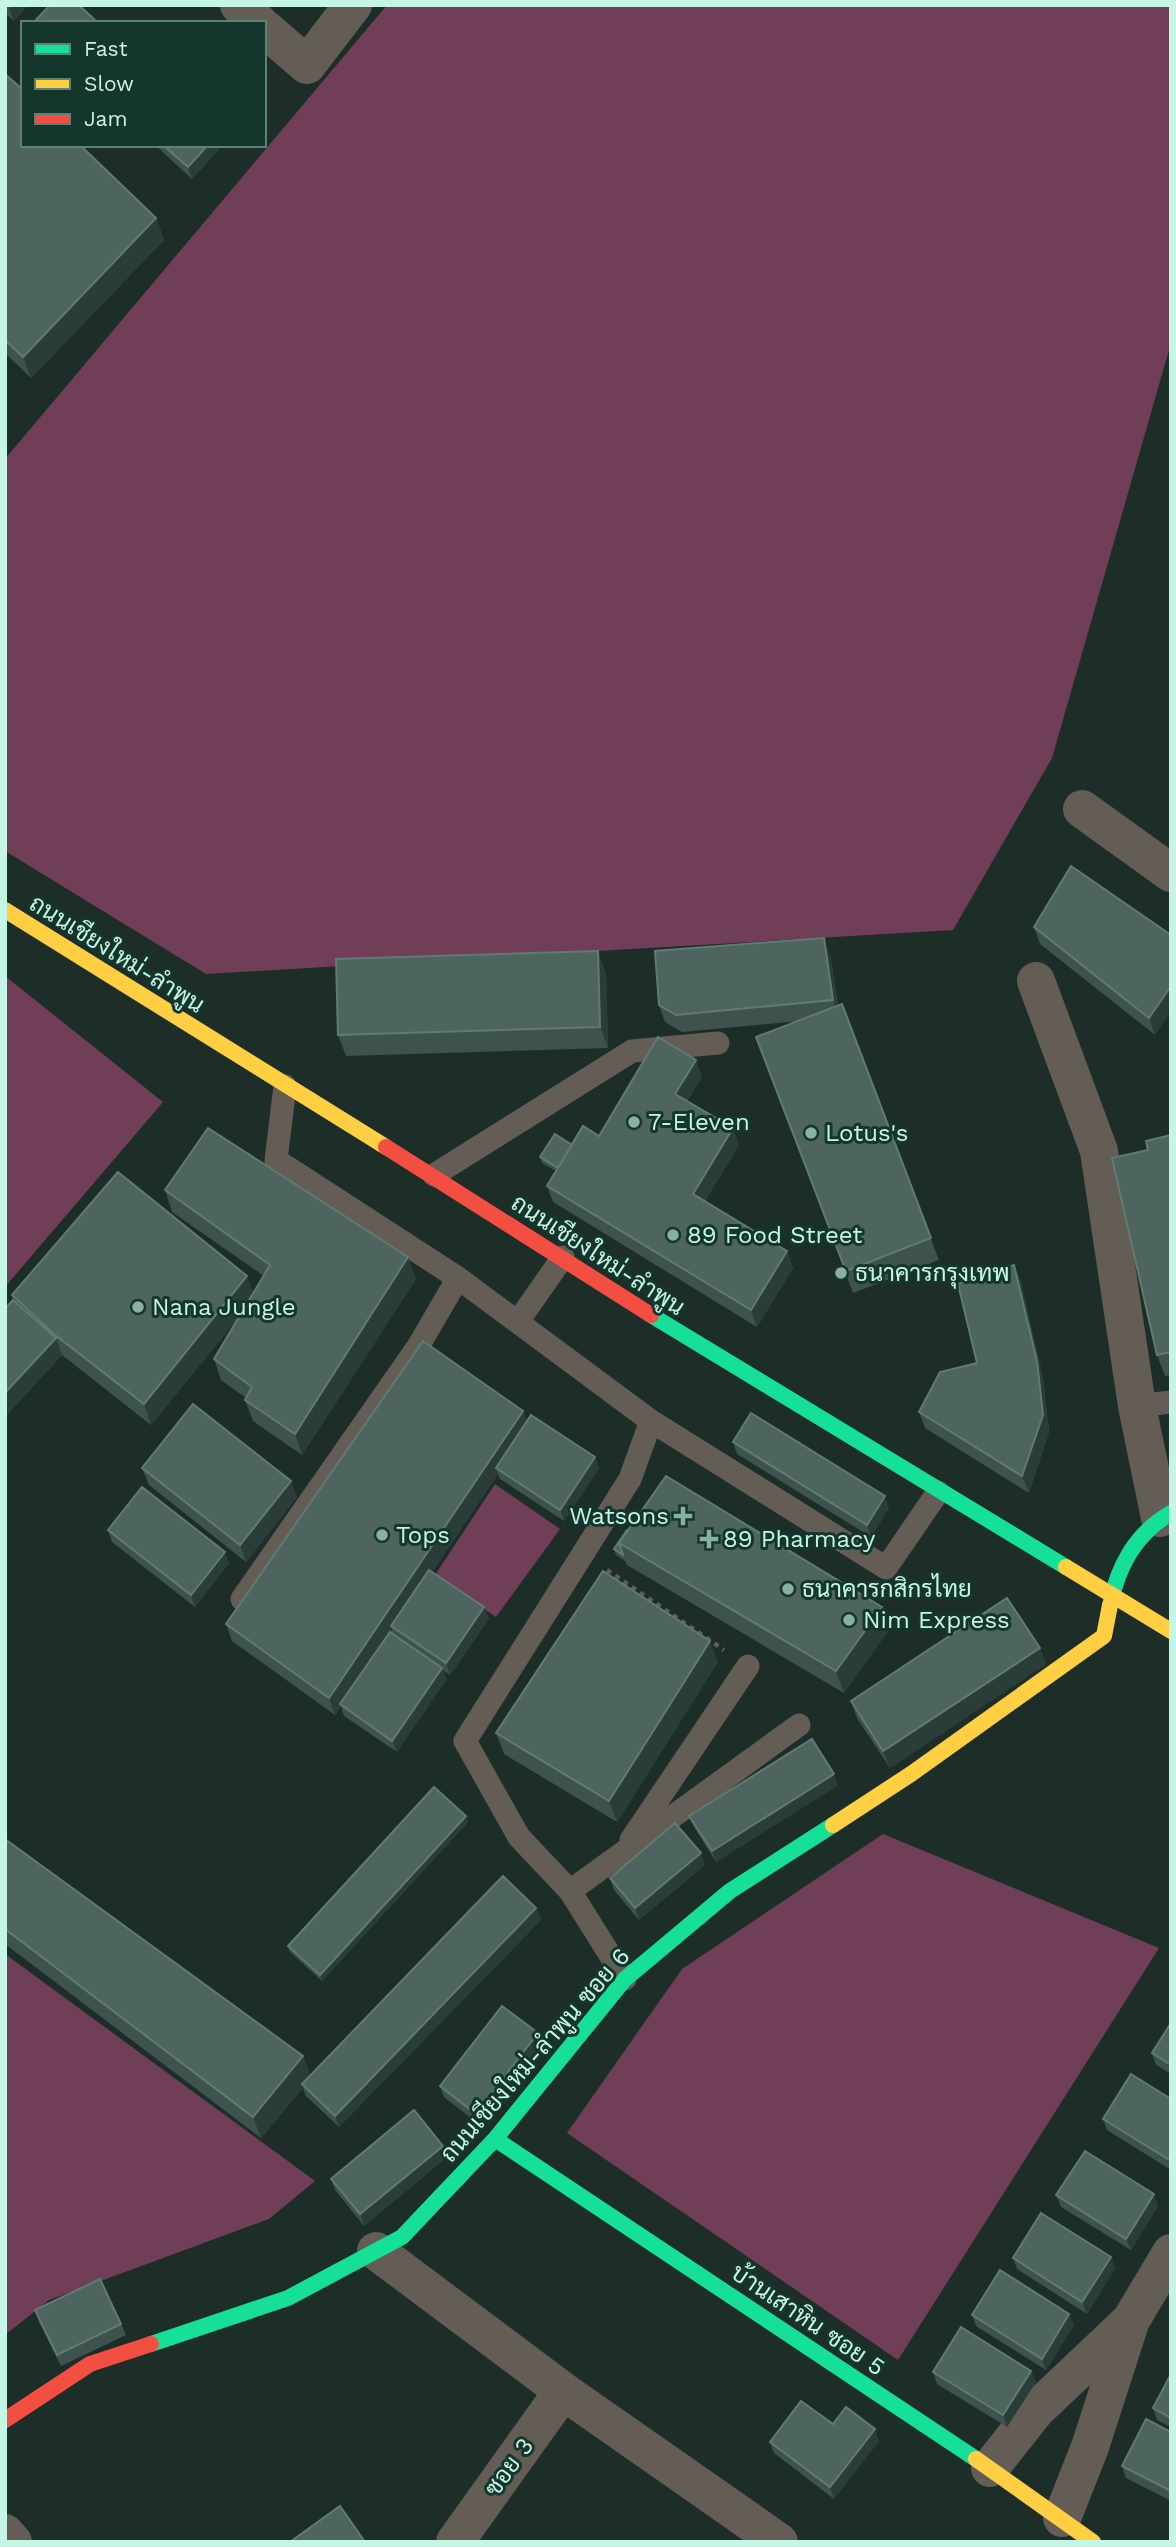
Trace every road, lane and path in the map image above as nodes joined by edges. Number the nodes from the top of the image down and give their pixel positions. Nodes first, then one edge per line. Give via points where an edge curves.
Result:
1 (239, 5) edge
2 (353, 5) edge
3 (256, 21) edge
4 (266, 30) edge
5 (1082, 809) dead end
6 (1171, 873) edge
7 (5, 910) edge
8 (1036, 981) dead end
9 (718, 1043) dead end
10 (285, 1086) junction
11 (434, 1175) junction
12 (563, 1257) junction
13 (458, 1278) junction
14 (519, 1320) junction
15 (1154, 1404) edge
16 (651, 1420) junction
17 (938, 1492) junction
18 (1166, 1515) edge
19 (581, 1553) junction
20 (1110, 1594) junction
21 (242, 1599) edge
22 (1171, 1631) edge
23 (748, 1666) joint
24 (799, 1725) dead end
25 (621, 1854) junction
26 (570, 1891) junction
27 (625, 1979) junction
28 (495, 2139) junction
29 (376, 2251) junction
30 (1171, 2253) edge
31 (1131, 2320) junction
32 (563, 2391) junction
33 (5, 2420) edge
34 (990, 2468) junction
35 (1062, 2518) junction
36 (5, 2533) edge
37 (759, 2536) edge
38 (12, 2542) edge
39 (455, 2542) edge
40 (1093, 2542) edge

1 - 3 street
2 - 4 street via 307,65
5 - 6 street
7 - 10 street, ถนนเชียงใหม่-ลำพูน
8 - 15 street via 1099,1152
9 - 11 lane via 632,1051
10 - 11 street, ถนนเชียงใหม่-ลำพูน
10 - 13 lane via 276,1160
11 - 12 street, ถนนเชียงใหม่-ลำพูน
12 - 14 lane
12 - 17 street, ถนนเชียงใหม่-ลำพูน
13 - 14 lane
13 - 21 lane via 419,1345
14 - 16 lane
15 - 18 street
16 - 17 lane via 886,1568
16 - 19 lane via 630,1479
17 - 20 street, ถนนเชียงใหม่-ลำพูน
18 - 20 street, ถนนเชียงใหม่-ลำพูน ซอย 6 via 1133,1545
19 - 23 path
19 - 26 lane via 465,1741 519,1837
20 - 22 street, ถนนเชียงใหม่-ลำพูน
20 - 27 street, ถนนเชียงใหม่-ลำพูน ซอย 6 via 1104,1636 911,1774 730,1891
23 - 25 lane
24 - 25 lane
25 - 26 lane
26 - 27 lane
27 - 28 street, ถนนเชียงใหม่-ลำพูน ซอย 6
28 - 29 street, ถนนเชียงใหม่-ลำพูน ซอย 6 via 401,2237
28 - 34 street, บ้านเสาหิน ซอย 5
29 - 32 street
29 - 33 street, ถนนเชียงใหม่-ลำพูน ซอย 6 via 288,2298 90,2364
30 - 31 street
31 - 34 street via 1037,2410
31 - 35 street
32 - 37 street
32 - 39 street, ซอย 3
34 - 35 street, บ้านเสาหิน ซอย 5
35 - 40 street, บ้านเสาหิน ซอย 5
36 - 38 street

